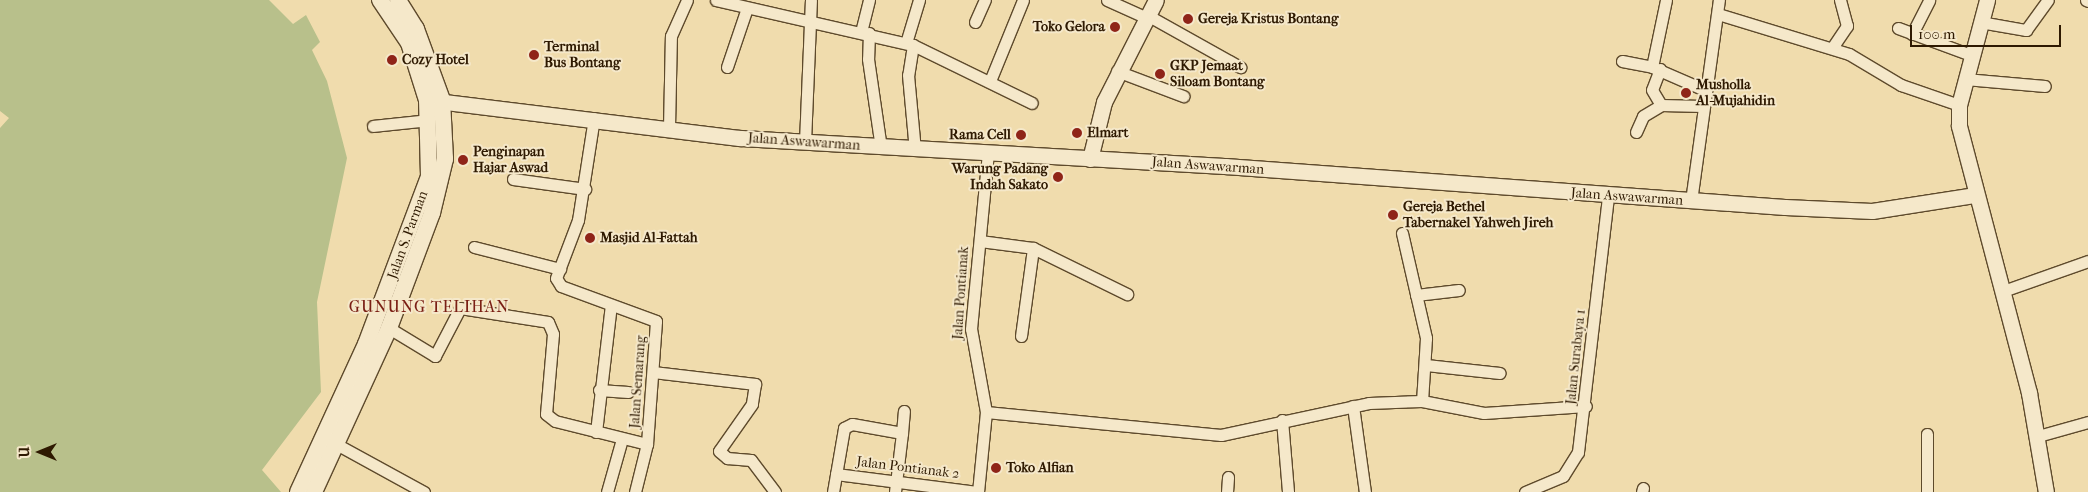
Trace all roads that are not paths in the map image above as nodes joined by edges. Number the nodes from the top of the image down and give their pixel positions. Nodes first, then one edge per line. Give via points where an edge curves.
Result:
1 (380, 0) edge
2 (398, 0) edge
3 (687, 0) edge
4 (716, 0) edge
5 (811, 0) edge
6 (869, 0) edge
7 (918, 0) edge
8 (985, 0) edge
9 (1023, 0) edge
10 (1107, 0) edge
11 (1156, 0) edge
12 (1666, 0) edge
13 (1719, 0) edge
14 (1840, 0) edge
15 (1929, 0) edge
16 (1987, 0) edge
17 (2048, 0) edge
18 (746, 8) junction
19 (1718, 14) junction
20 (1146, 16) junction
21 (810, 21) junction
22 (975, 22) dead end
23 (1980, 22) junction
24 (1898, 28) dead end
25 (865, 32) junction
26 (1912, 34) junction
27 (909, 44) junction
28 (1834, 49) junction
29 (1971, 55) junction
30 (1622, 61) dead end
31 (727, 67) dead end
32 (1240, 67) dead end
33 (1656, 68) junction
34 (1117, 71) junction
35 (1965, 80) junction
36 (990, 81) junction
37 (2044, 86) dead end
38 (1706, 90) junction
39 (1182, 96) dead end
40 (434, 100) junction
41 (1032, 103) dead end
42 (1959, 105) junction
43 (1661, 106) junction
44 (1703, 106) junction
45 (594, 118) junction
46 (429, 120) junction
47 (374, 126) dead end
48 (669, 128) junction
49 (1636, 132) dead end
50 (805, 142) junction
51 (881, 148) junction
52 (915, 150) junction
53 (988, 154) junction
54 (1090, 159) junction
55 (513, 179) dead end
56 (585, 189) junction
57 (1974, 195) junction
58 (1608, 196) junction
59 (1691, 201) junction
60 (1402, 233) dead end
61 (980, 241) junction
62 (474, 247) dead end
63 (1033, 248) junction
64 (2088, 261) edge
65 (560, 269) junction
66 (1459, 290) dead end
67 (2003, 291) junction
68 (1127, 294) dead end
69 (1416, 295) junction
70 (611, 305) junction
71 (389, 328) junction
72 (1021, 336) dead end
73 (1426, 365) junction
74 (653, 372) junction
75 (1500, 373) dead end
76 (598, 390) junction
77 (628, 392) dead end
78 (1422, 401) junction
79 (1353, 406) junction
80 (1586, 406) junction
81 (904, 411) dead end
82 (986, 412) junction
83 (1282, 420) junction
84 (2088, 422) edge
85 (596, 432) junction
86 (902, 433) junction
87 (1927, 434) dead end
88 (2038, 436) junction
89 (622, 439) junction
90 (643, 444) junction
91 (338, 446) junction
92 (836, 474) junction
93 (1228, 477) dead end
94 (896, 488) edge
95 (298, 492) edge
96 (314, 492) edge
97 (424, 492) edge
98 (607, 492) edge
99 (635, 492) edge
100 (775, 492) edge
101 (833, 492) edge
102 (977, 492) edge
103 (1227, 492) edge
104 (1288, 492) edge
105 (1365, 492) edge
106 (1525, 492) edge
107 (1927, 492) edge
108 (2046, 492) edge

1 - 40 main road, Jalan S. Parman via 409,43
2 - 40 main road, Jalan S. Parman via 416,29
3 - 48 street via 671,36
4 - 18 street
5 - 21 street
6 - 25 street
7 - 27 street
8 - 22 street
9 - 36 street
10 - 20 street
11 - 20 street
12 - 33 street
13 - 19 street
14 - 28 street via 1847,26
15 - 26 street
16 - 23 street
17 - 23 street via 2026,30
18 - 21 street
18 - 31 street
19 - 28 street
19 - 38 street
20 - 32 street
20 - 34 street
21 - 25 street
21 - 50 street
23 - 29 street
24 - 26 street
25 - 27 street
25 - 51 street
26 - 29 street
27 - 36 street
27 - 52 street via 908,76
28 - 42 street via 1849,54 1901,85
29 - 35 street
30 - 33 street
33 - 38 street
33 - 43 street via 1652,90
34 - 39 street
34 - 54 street
35 - 37 street
35 - 42 street
36 - 41 street
38 - 44 street
40 - 45 street, Jalan Aswawarman
40 - 46 main road, Jalan S. Parman
40 - 71 main road, Jalan S. Parman via 446,142 442,178
42 - 57 street
43 - 44 street
43 - 49 street via 1643,116
44 - 59 street
45 - 48 street, Jalan Aswawarman
45 - 56 street
46 - 47 street
46 - 95 main road, Jalan S. Parman via 431,158 422,199 366,344
48 - 50 street, Jalan Aswawarman
50 - 51 street, Jalan Aswawarman
51 - 52 street, Jalan Aswawarman
52 - 53 street, Jalan Aswawarman
53 - 54 street, Jalan Aswawarman
53 - 61 street, Jalan Pontianak
54 - 58 street, Jalan Aswawarman
55 - 56 street
56 - 65 street
57 - 59 street, Jalan Aswawarman via 1872,211
57 - 67 street
58 - 59 street, Jalan Aswawarman
58 - 80 street, Jalan Surabaya 1
60 - 69 street
61 - 63 street
61 - 82 street, Jalan Pontianak via 971,330
62 - 65 street
63 - 68 street
63 - 72 street
64 - 67 street
65 - 70 street, Jalan Semarang via 556,278 561,286
66 - 69 street
67 - 88 street
69 - 73 street
70 - 74 street, Jalan Semarang via 656,321
70 - 76 street
71 - 85 street via 435,356 460,308 548,322 554,334 546,414 555,421
71 - 91 main road, Jalan S. Parman
73 - 75 street
73 - 78 street
74 - 90 street, Jalan Semarang
74 - 100 street via 755,384 752,404 719,445 722,455 751,460
76 - 77 street
76 - 85 street
78 - 79 street
78 - 80 street via 1477,413
79 - 83 street
79 - 105 street
80 - 106 street, Jalan Surabaya 1 via 1578,452 1570,469
81 - 86 street
82 - 83 street via 1214,435 1246,432
82 - 102 street, Jalan Pontianak
83 - 104 street
84 - 88 street
85 - 89 street
86 - 92 street via 848,425
86 - 94 street
87 - 107 street
88 - 108 street
89 - 90 street
89 - 98 street
90 - 99 street, Jalan Semarang
91 - 96 main road, Jalan S. Parman
91 - 97 street
92 - 94 street, Jalan Pontianak 2
92 - 101 street
93 - 103 street
94 - 102 street, Jalan Pontianak 2

